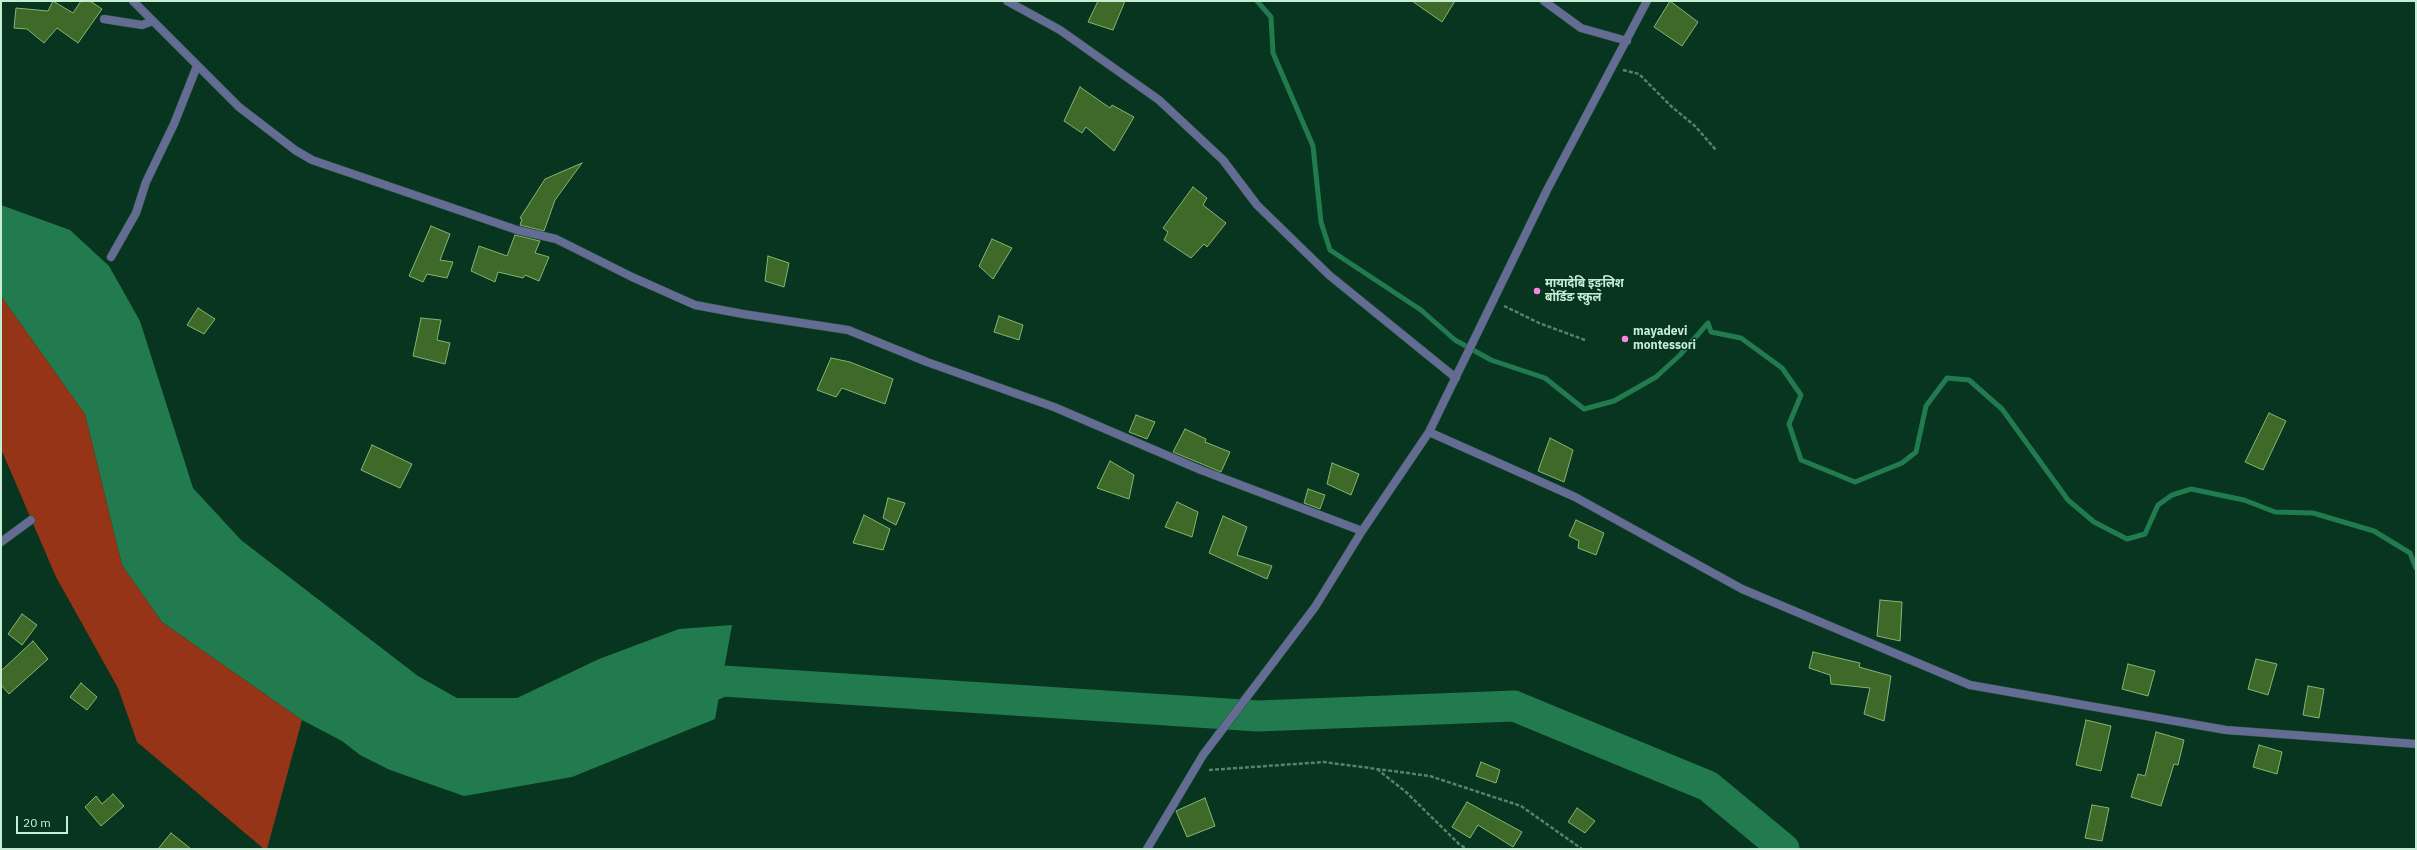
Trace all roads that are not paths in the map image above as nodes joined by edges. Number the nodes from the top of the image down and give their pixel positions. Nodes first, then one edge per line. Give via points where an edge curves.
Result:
1 (133, 1) edge
2 (1008, 1) edge
3 (1544, 1) edge
4 (1647, 1) edge
5 (104, 19) dead end
6 (153, 21) junction
7 (1627, 41) junction
8 (198, 66) junction
9 (111, 257) dead end
10 (1456, 378) junction
11 (1429, 432) junction
12 (31, 520) dead end
13 (1362, 531) junction
14 (1, 542) edge
15 (2416, 744) edge
16 (1147, 849) edge

1 - 6 street
2 - 10 street via 1060,30 1158,100 1222,160 1257,205 1329,275
3 - 7 street via 1581,28
4 - 7 street
5 - 6 street via 142,25
6 - 8 street
7 - 10 street via 1547,190
8 - 9 street via 146,182 136,213
8 - 13 street via 239,107 312,160 517,230 556,239 695,305 848,330 927,362 1054,407 1201,470
10 - 11 street
11 - 13 street
11 - 15 street via 1575,497 1742,589 1970,685 2226,730
12 - 14 street
13 - 16 street via 1315,607 1203,755

